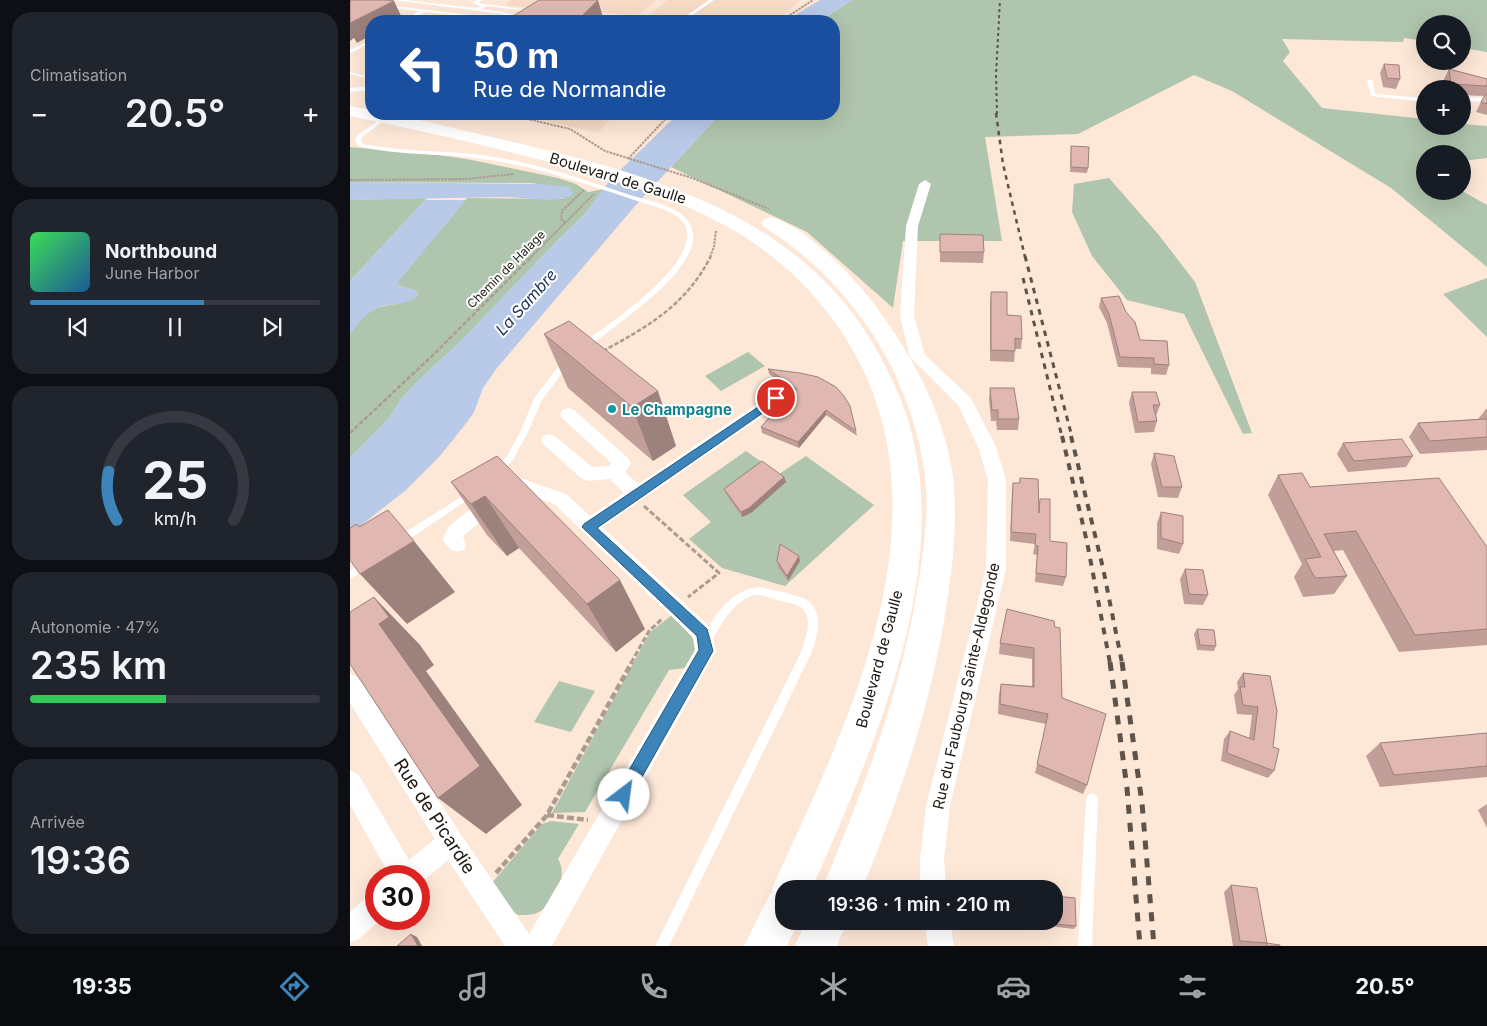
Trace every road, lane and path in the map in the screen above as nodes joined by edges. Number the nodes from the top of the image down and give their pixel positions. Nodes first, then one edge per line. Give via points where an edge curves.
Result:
1 (396, 0) edge
2 (480, 0) edge
3 (506, 0) edge
4 (712, 0) edge
5 (813, 0) edge
6 (485, 5) junction
7 (380, 6) edge
8 (496, 6) junction
9 (423, 10) junction
10 (477, 10) junction
11 (538, 11) edge
12 (415, 15) edge
13 (464, 15) edge
14 (509, 15) edge
15 (690, 15) edge
16 (790, 15) edge
17 (365, 44) edge
18 (350, 52) edge
19 (350, 73) edge
20 (365, 76) edge
21 (1370, 81) dead end
22 (365, 89) edge
23 (350, 90) edge
24 (1416, 99) edge
25 (350, 100) edge
26 (1471, 100) edge
27 (1487, 100) edge
28 (365, 106) edge
29 (350, 111) edge
30 (365, 112) edge
31 (376, 120) edge
32 (416, 120) edge
33 (446, 120) edge
34 (532, 120) edge
35 (664, 120) edge
36 (360, 145) junction
37 (350, 146) edge
38 (605, 160) junction
39 (626, 161) dead end
40 (498, 171) dead end
41 (515, 174) junction
42 (521, 175) dead end
43 (350, 180) edge
44 (578, 183) junction
45 (925, 184) dead end
46 (676, 190) junction
47 (595, 193) dead end
48 (565, 223) junction
49 (716, 229) dead end
50 (598, 353) edge
51 (776, 398) dead end
52 (568, 414) dead end
53 (350, 433) edge
54 (549, 440) dead end
55 (614, 472) junction
56 (490, 480) edge
57 (482, 485) edge
58 (635, 495) junction
59 (588, 527) junction
60 (395, 544) edge
61 (458, 545) dead end
62 (372, 560) edge
63 (350, 575) edge
64 (676, 606) junction
65 (704, 642) junction
66 (350, 684) edge
67 (350, 782) edge
68 (1092, 799) dead end
69 (547, 815) junction
70 (605, 827) junction
71 (451, 842) junction
72 (398, 865) edge
73 (423, 865) edge
74 (796, 880) edge
75 (846, 880) edge
76 (933, 880) edge
77 (482, 889) junction
78 (365, 916) edge
79 (775, 926) edge
80 (350, 930) edge
81 (823, 930) edge
82 (938, 930) edge
83 (521, 946) edge
84 (537, 946) edge
85 (662, 946) edge
86 (765, 946) edge
87 (816, 946) edge
88 (940, 946) edge
89 (1085, 946) edge

1 - 10 lane
2 - 6 lane via 474,4
3 - 8 lane
4 - 15 lane
5 - 16 path
6 - 8 lane
6 - 10 lane
7 - 9 lane
8 - 11 lane
9 - 12 lane
9 - 13 lane
10 - 14 lane
17 - 18 lane
19 - 20 lane
21 - 24 lane via 1373,95
22 - 23 lane
25 - 28 main road, Boulevard de Gaulle
26 - 27 lane
29 - 30 main road, Boulevard de Gaulle
31 - 36 lane via 360,136
32 - 38 main road, Boulevard de Gaulle
33 - 38 main road, Boulevard de Gaulle
34 - 38 path via 570,129 598,148
35 - 39 path
36 - 37 lane
36 - 44 lane via 522,164
38 - 46 main road, Boulevard de Gaulle
38 - 46 path
40 - 41 path
41 - 42 path
41 - 43 path via 466,179
44 - 46 lane
44 - 48 path via 584,191 562,211 561,218
45 - 76 street, Rue du Faubourg Sainte-Aldegonde via 912,226 907,316 918,357 965,402 987,447 997,480 998,499 996,569 938,806 932,850
46 - 56 lane via 682,218 690,235 689,247 677,266 662,283 574,354 555,374 538,399 510,458
46 - 74 main road, Boulevard de Gaulle via 765,240 803,270 824,292 874,365 896,421 904,458 907,526 893,617 858,734
46 - 75 main road, Boulevard de Gaulle via 723,199 779,228 830,267 885,334 901,361 925,416 934,450 938,472 940,541 920,665 894,751
47 - 48 path, Chemin de Halage
48 - 53 path, Chemin de Halage
49 - 50 path via 711,257 665,314
51 - 58 street
52 - 55 street via 622,463
54 - 55 street via 588,474
55 - 58 street
57 - 60 lane
58 - 59 street
58 - 64 path via 718,573
59 - 61 street via 560,499 522,486 502,494 456,531 452,540
59 - 64 street
62 - 63 lane
64 - 65 street via 703,633
64 - 69 path via 648,631
65 - 70 street via 706,651
65 - 85 lane via 727,608 750,592 760,591 803,603 813,620 806,653
66 - 71 street, Rue de Picardie
67 - 72 street
68 - 89 lane
69 - 70 path via 584,818
69 - 77 path
70 - 84 street
71 - 73 street
71 - 77 street, Rue de Picardie
77 - 83 street, Rue de Picardie
78 - 80 street
79 - 86 main road
81 - 87 main road
82 - 88 street

